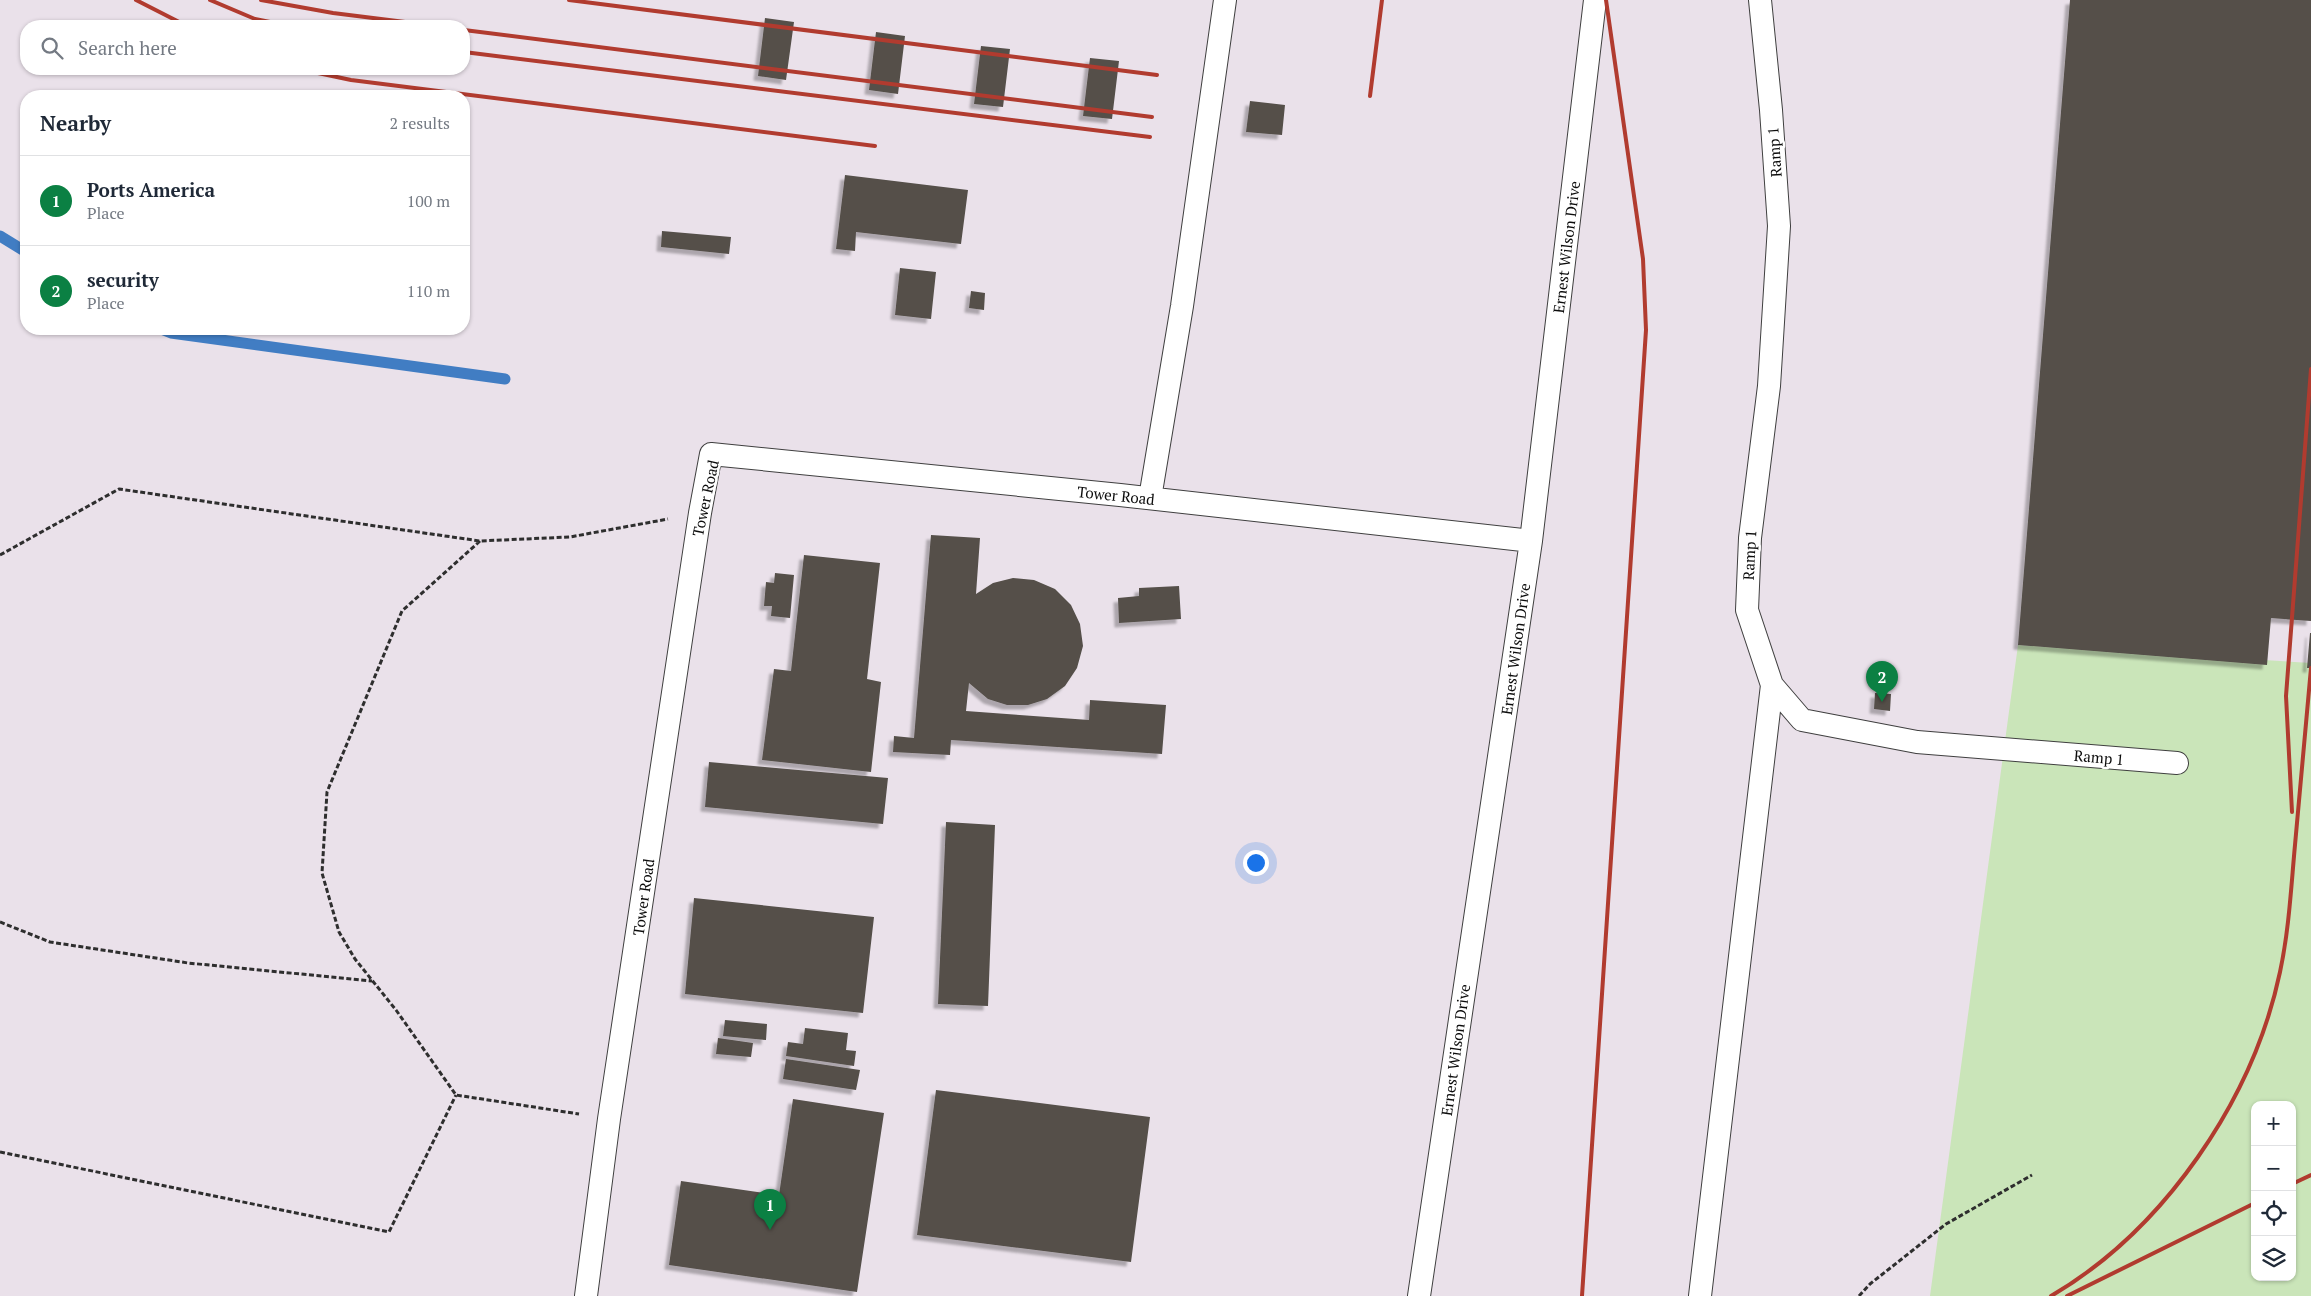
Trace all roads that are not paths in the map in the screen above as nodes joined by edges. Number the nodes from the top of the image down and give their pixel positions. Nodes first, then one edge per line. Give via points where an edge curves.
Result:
1 (1226, 0) edge
2 (1595, 0) edge
3 (1760, 0) edge
4 (1150, 498) junction
5 (1531, 541) junction
6 (1772, 686) junction
7 (2177, 763) dead end
8 (586, 1296) edge
9 (1419, 1296) edge
10 (1700, 1296) edge

1 - 4 lane via 1182,306
2 - 5 lane, Ernest Wilson Drive
3 - 6 lane, Ramp 1 via 1779,226 1768,386 1750,538 1747,610
4 - 5 lane, Tower Road
4 - 8 lane, Tower Road via 711,454 609,1119
5 - 9 lane, Ernest Wilson Drive
6 - 7 lane, Ramp 1 via 1802,720 1917,742
6 - 10 lane

